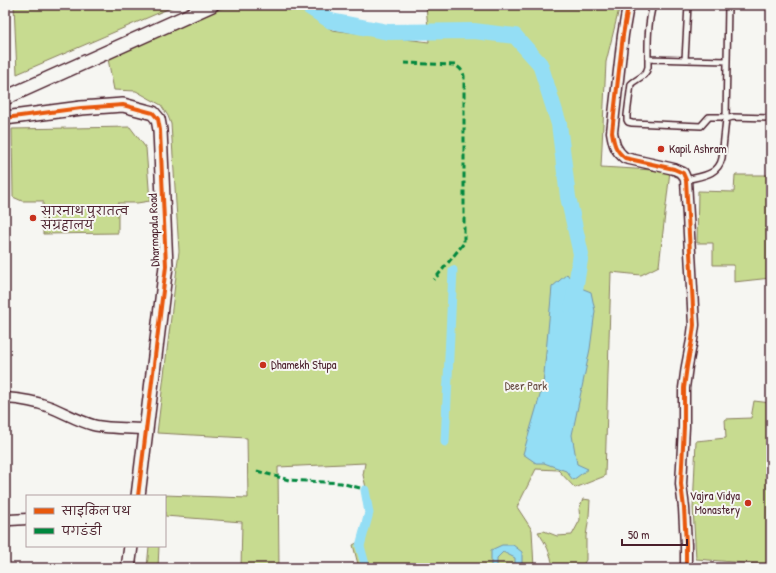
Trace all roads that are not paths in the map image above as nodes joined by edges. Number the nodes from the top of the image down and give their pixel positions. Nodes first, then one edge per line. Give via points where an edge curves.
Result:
1 (212, 5) edge
2 (630, 5) edge
3 (653, 5) edge
4 (688, 5) edge
5 (728, 5) edge
6 (648, 59) junction
7 (685, 60) junction
8 (727, 61) junction
9 (5, 98) edge
10 (5, 118) edge
11 (726, 118) junction
12 (771, 118) edge
13 (686, 180) junction
14 (5, 398) edge
15 (146, 429) junction
16 (138, 495) edge
17 (26, 519) edge
18 (10, 520) dead end
19 (131, 547) edge
20 (128, 568) edge
21 (686, 568) edge

1 - 9 street
2 - 13 street via 623,35 612,132 615,148 625,158 683,173
3 - 6 lane via 649,23
4 - 7 lane
5 - 8 lane
6 - 7 lane
6 - 11 lane via 647,71 631,84 626,120 628,122 701,126 709,117
7 - 8 lane
8 - 11 lane
10 - 15 street, Dharmapala Road via 123,105 153,114 158,119 166,266
11 - 12 lane
11 - 13 lane via 722,158 718,168 709,174
13 - 21 street via 694,325 684,388 681,484
14 - 15 street via 38,402 99,426
15 - 16 street, Dharmapala Road
17 - 18 street
19 - 20 street

